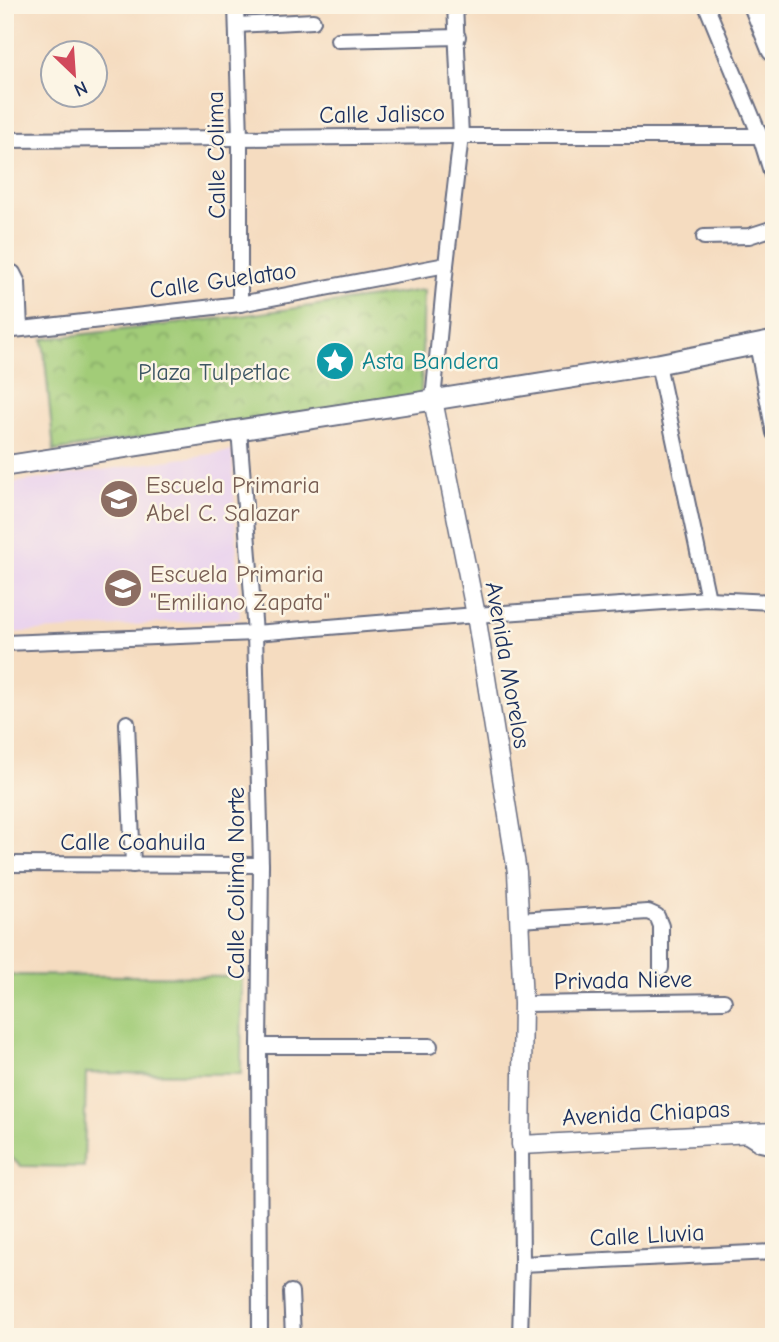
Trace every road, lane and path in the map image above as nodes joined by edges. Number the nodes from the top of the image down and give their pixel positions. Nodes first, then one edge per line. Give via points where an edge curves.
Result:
1 (236, 5) edge
2 (455, 5) edge
3 (706, 5) edge
4 (756, 5) edge
5 (313, 21) dead end
6 (236, 25) junction
7 (457, 37) junction
8 (338, 40) dead end
9 (774, 49) edge
10 (461, 136) junction
11 (760, 136) junction
12 (240, 138) junction
13 (5, 140) edge
14 (774, 181) edge
15 (774, 228) edge
16 (705, 237) dead end
17 (446, 265) junction
18 (5, 271) edge
19 (240, 304) junction
20 (12, 330) edge
21 (765, 343) edge
22 (658, 364) junction
23 (433, 400) junction
24 (239, 430) junction
25 (774, 433) edge
26 (5, 466) edge
27 (708, 599) junction
28 (774, 602) edge
29 (476, 615) junction
30 (255, 633) junction
31 (5, 643) edge
32 (127, 723) dead end
33 (5, 864) edge
34 (133, 865) junction
35 (261, 865) junction
36 (519, 920) junction
37 (661, 968) dead end
38 (724, 1001) dead end
39 (523, 1004) junction
40 (259, 1045) junction
41 (430, 1046) dead end
42 (741, 1132) junction
43 (774, 1132) edge
44 (521, 1145) junction
45 (774, 1147) edge
46 (774, 1252) edge
47 (522, 1264) junction
48 (291, 1292) dead end
49 (251, 1337) edge
50 (260, 1337) edge
51 (293, 1337) edge
52 (520, 1337) edge

1 - 6 street, Calle Colima
2 - 7 street, Avenida Morelos
3 - 11 street
4 - 9 highway
5 - 6 street
6 - 12 street, Calle Colima
7 - 8 street
7 - 10 street, Avenida Morelos
10 - 11 street, Calle Jalisco
10 - 12 street, Calle Jalisco
10 - 17 street, Avenida Morelos
11 - 14 street
12 - 13 street, Calle Jalisco
12 - 19 street, Calle Colima
15 - 16 street via 749,236
17 - 19 street, Calle Guelatao
17 - 23 street, Avenida Morelos
18 - 20 street via 13,273 18,283
19 - 20 street, Calle Guelatao
21 - 22 main road
21 - 25 street
22 - 23 main road
22 - 27 street
23 - 24 main road
23 - 29 street, Avenida Morelos
24 - 26 main road
24 - 30 street, Calle Colima Norte
27 - 28 street
27 - 29 street
29 - 30 street
29 - 36 street, Avenida Morelos via 517,872
30 - 31 street
30 - 35 street, Calle Colima Norte
32 - 34 street
33 - 34 street, Calle Coahuila
34 - 35 street, Calle Coahuila
35 - 40 street, Calle Colima Norte
36 - 37 street via 648,912 657,916 661,926
36 - 39 street, Avenida Morelos
38 - 39 street, Privada Nieve
39 - 44 street, Avenida Morelos
40 - 41 street
40 - 50 street, Calle Colima Norte
42 - 43 street, Avenida Chiapas
42 - 44 street, Avenida Chiapas
42 - 45 street
44 - 47 street, Avenida Morelos
46 - 47 street, Calle Lluvia
47 - 52 street, Avenida Morelos
48 - 51 street
49 - 50 street

